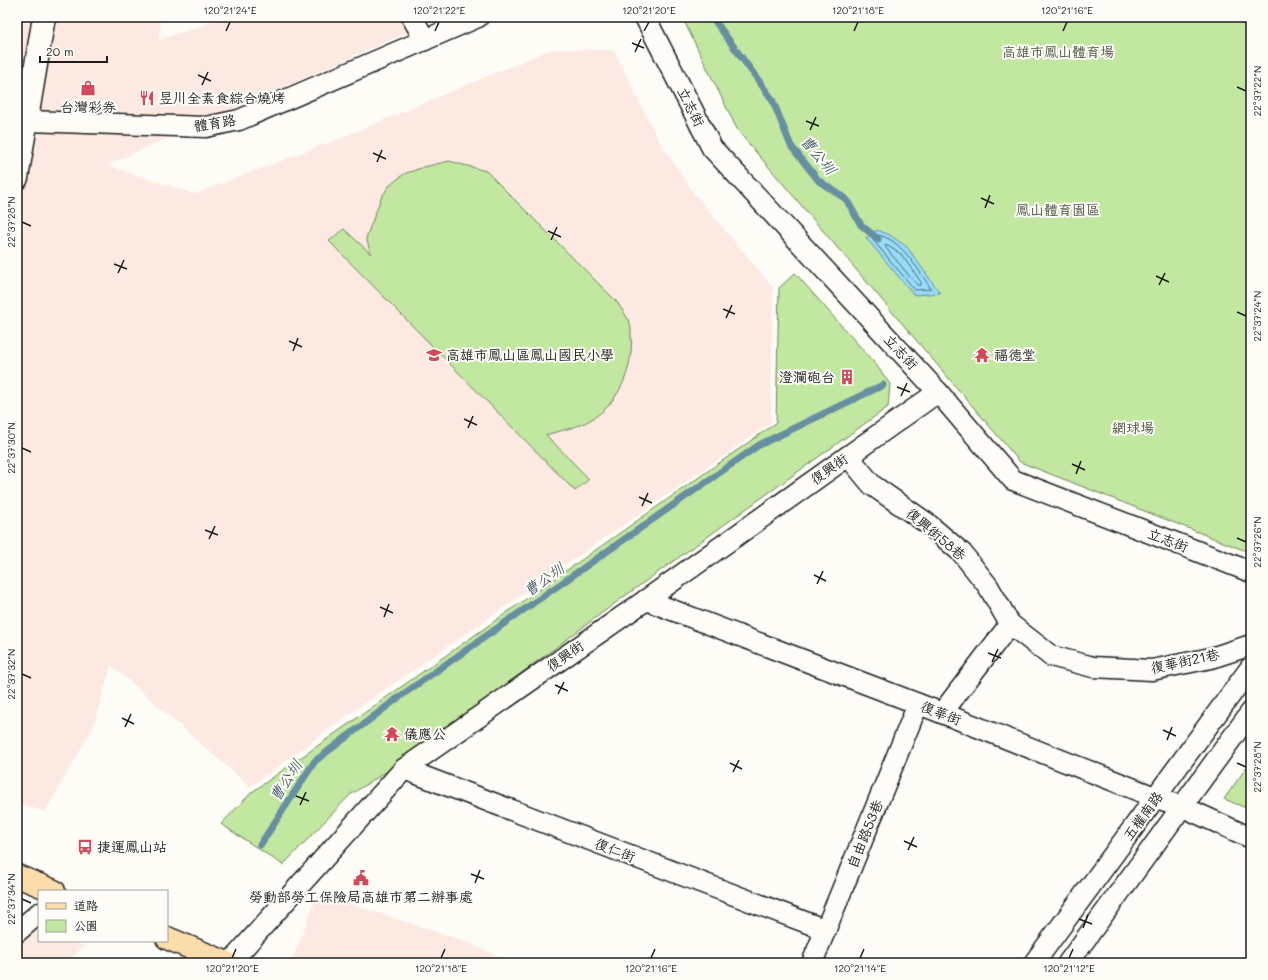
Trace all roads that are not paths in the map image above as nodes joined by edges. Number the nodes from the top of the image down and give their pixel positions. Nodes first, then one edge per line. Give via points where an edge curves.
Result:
1 (44, 17) edge
2 (412, 17) edge
3 (478, 17) edge
4 (645, 17) edge
5 (424, 40) junction
6 (28, 121) junction
7 (17, 178) edge
8 (938, 392) junction
9 (848, 456) junction
10 (1251, 572) edge
11 (646, 600) junction
12 (1010, 624) junction
13 (1251, 645) edge
14 (1251, 667) edge
15 (918, 704) junction
16 (1251, 712) edge
17 (942, 713) junction
18 (404, 769) junction
19 (1157, 798) junction
20 (1181, 806) junction
21 (1243, 834) edge
22 (1251, 849) edge
23 (17, 876) edge
24 (52, 890) edge
25 (38, 914) edge
26 (826, 930) junction
27 (17, 932) edge
28 (168, 938) edge
29 (229, 963) edge
30 (812, 963) edge
31 (1034, 963) edge
32 (1068, 963) edge

1 - 6 street
2 - 5 street
3 - 5 street, 體育路
4 - 8 street, 立志街 via 712,148
5 - 6 street, 體育路 via 239,120 206,127
6 - 7 street
8 - 9 street, 復興街
8 - 10 street, 立志街 via 1013,480
9 - 11 street, 復興街
9 - 12 street, 復興街58巷 via 872,485 928,524 962,552 988,586
11 - 15 street, 復華街
11 - 18 street, 復興街
12 - 13 street, 復華街21巷 via 1051,656 1093,667 1152,670 1211,658
12 - 17 street
14 - 19 street, 五權南路
15 - 17 street, 復華街
15 - 26 street, 自由路53巷
16 - 20 street, 五權南路
17 - 19 street, 復華街
18 - 26 street, 復仁街
18 - 29 street, 復興街
19 - 20 street, 復華街
19 - 31 street, 五權南路
20 - 21 street, 復華街
20 - 32 street, 五權南路
21 - 22 street, 復華街
23 - 24 main road
25 - 27 street
26 - 30 street, 自由路53巷
28 - 29 main road

